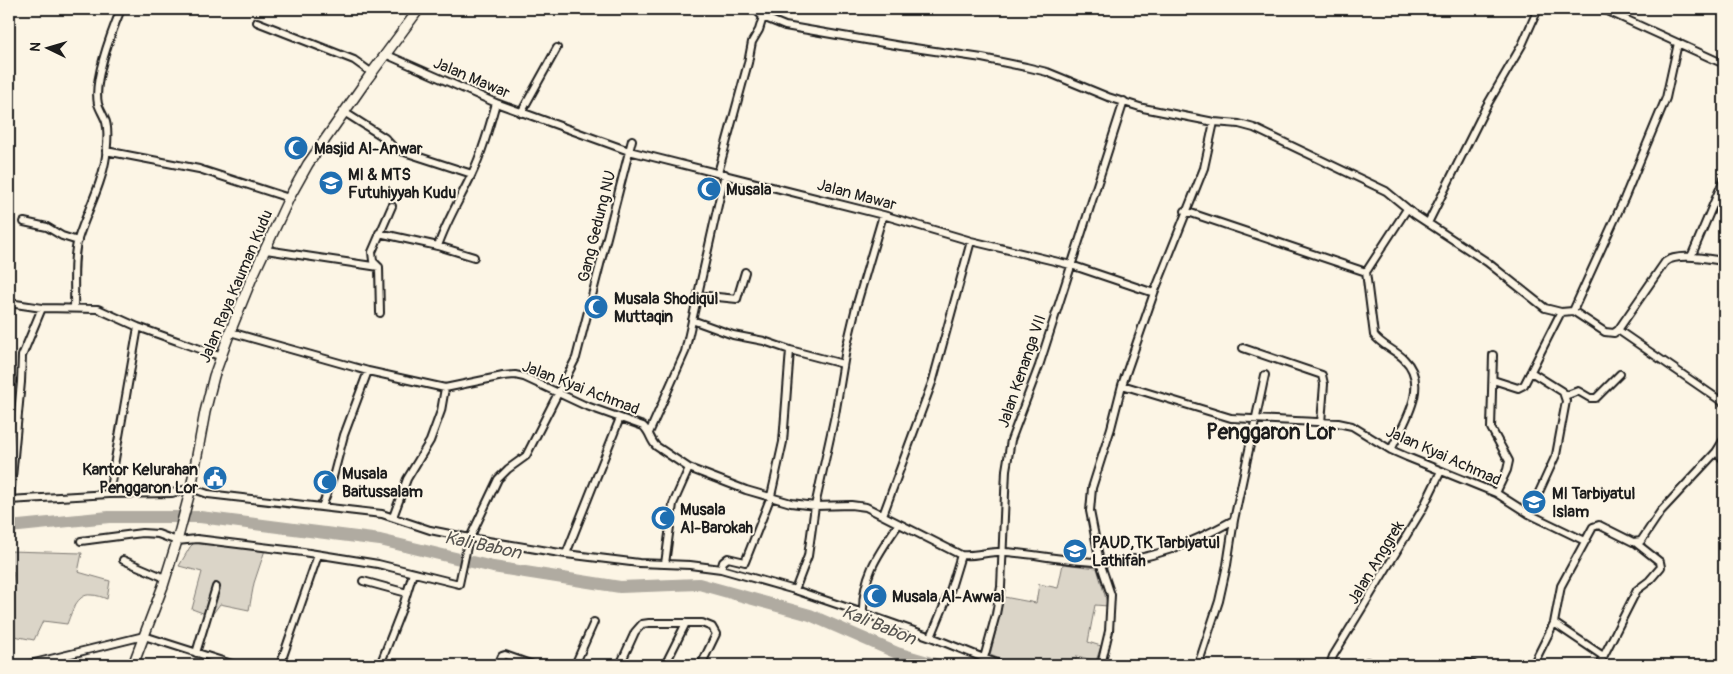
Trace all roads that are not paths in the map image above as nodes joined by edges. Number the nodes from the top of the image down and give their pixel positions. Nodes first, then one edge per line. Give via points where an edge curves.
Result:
1 (121, 9) edge
2 (419, 9) edge
3 (756, 9) edge
4 (1538, 9) edge
5 (1604, 9) edge
6 (763, 18) junction
7 (257, 22) dead end
8 (1678, 43) junction
9 (557, 48) dead end
10 (385, 54) junction
11 (1724, 64) edge
12 (372, 73) junction
13 (1124, 102) junction
14 (496, 103) junction
15 (344, 112) junction
16 (521, 113) junction
17 (1214, 122) junction
18 (632, 140) dead end
19 (106, 151) junction
20 (629, 151) junction
21 (472, 174) junction
22 (721, 174) junction
23 (1724, 179) edge
24 (289, 198) junction
25 (392, 206) dead end
26 (1407, 209) junction
27 (1185, 212) junction
28 (883, 215) junction
29 (24, 222) dead end
30 (1428, 223) junction
31 (379, 233) junction
32 (78, 241) junction
33 (971, 241) junction
34 (438, 246) junction
35 (266, 250) junction
36 (474, 257) dead end
37 (1691, 257) junction
38 (1724, 261) edge
39 (1071, 265) junction
40 (378, 267) junction
41 (745, 272) dead end
42 (1366, 272) junction
43 (1154, 292) junction
44 (698, 295) junction
45 (9, 302) edge
46 (74, 307) junction
47 (42, 308) junction
48 (1572, 311) junction
49 (1561, 312) junction
50 (380, 313) dead end
51 (692, 320) junction
52 (138, 327) junction
53 (1618, 330) junction
54 (230, 332) junction
55 (1243, 348) dead end
56 (790, 350) junction
57 (1493, 355) dead end
58 (222, 357) junction
59 (843, 364) junction
60 (368, 371) junction
61 (1532, 372) junction
62 (1620, 374) dead end
63 (1264, 375) dead end
64 (1493, 380) junction
65 (1122, 385) junction
66 (445, 388) junction
67 (559, 393) junction
68 (1565, 396) junction
69 (1724, 404) edge
70 (620, 418) junction
71 (1255, 420) junction
72 (1321, 422) junction
73 (650, 433) junction
74 (1724, 439) edge
75 (1391, 450) junction
76 (1716, 452) junction
77 (1724, 460) edge
78 (689, 468) junction
79 (1441, 471) junction
80 (190, 491) junction
81 (1496, 492) junction
82 (109, 494) junction
83 (770, 496) junction
84 (9, 499) edge
85 (815, 506) junction
86 (322, 507) junction
87 (1529, 514) junction
88 (883, 515) junction
89 (393, 517) junction
90 (1234, 520) junction
91 (898, 525) junction
92 (177, 540) junction
93 (469, 540) junction
94 (81, 541) dead end
95 (1585, 541) junction
96 (1636, 543) junction
97 (1003, 551) junction
98 (566, 554) junction
99 (318, 555) junction
100 (961, 555) junction
101 (124, 560) dead end
102 (1100, 562) junction
103 (665, 564) junction
104 (721, 569) junction
105 (413, 573) junction
106 (165, 578) junction
107 (363, 581) dead end
108 (216, 587) dead end
109 (795, 590) junction
110 (407, 593) junction
111 (863, 613) junction
112 (594, 622) dead end
113 (686, 623) junction
114 (1554, 623) junction
115 (144, 636) junction
116 (930, 637) junction
117 (196, 653) junction
118 (1603, 656) junction
119 (984, 658) junction
120 (1367, 662) dead end
121 (31, 665) edge
122 (134, 665) edge
123 (235, 665) edge
124 (280, 665) edge
125 (380, 665) edge
126 (498, 665) edge
127 (533, 665) edge
128 (575, 665) edge
129 (620, 665) edge
130 (665, 665) edge
131 (701, 665) edge
132 (1001, 665) edge
133 (1101, 665) edge
134 (1198, 665) edge
135 (1330, 665) edge
136 (1376, 665) edge
137 (1465, 665) edge
138 (1474, 665) edge
139 (1533, 665) edge
140 (1599, 665) edge

1 - 19 street via 99,81 98,104 108,135
2 - 10 street, Jalan Raya Kauman Kudu
3 - 6 street
4 - 30 street
5 - 8 street
6 - 13 street via 790,27 1039,70
6 - 22 street via 752,42
7 - 12 street via 354,60
8 - 11 street
8 - 48 street via 1666,98
9 - 16 street
10 - 12 street, Jalan Raya Kauman Kudu
10 - 14 street, Jalan Mawar
12 - 15 street, Jalan Raya Kauman Kudu
13 - 17 street
13 - 39 street, Jalan Kenanga VII
14 - 16 street, Jalan Mawar
14 - 21 street
15 - 21 street via 385,138 395,149
15 - 24 street, Jalan Raya Kauman Kudu
16 - 20 street, Jalan Mawar
17 - 26 street via 1247,126 1282,140 1386,191
17 - 27 street via 1204,168
18 - 20 street, Gang Gedung NU
19 - 24 street via 200,169
19 - 32 street via 96,192
20 - 22 street, Jalan Mawar
20 - 67 street, Gang Gedung NU via 578,354
21 - 34 street
22 - 28 street, Jalan Mawar
22 - 44 street
23 - 37 street
24 - 35 street, Jalan Raya Kauman Kudu
25 - 31 street
26 - 30 street
26 - 42 street
27 - 42 street
27 - 43 street
28 - 33 street, Jalan Mawar
28 - 59 street
29 - 32 street via 48,227
30 - 49 street via 1487,262 1545,308
31 - 34 street
31 - 40 street via 371,257
32 - 46 street
33 - 39 street, Jalan Mawar
33 - 88 street via 933,380
34 - 36 street
35 - 40 street
35 - 54 street, Jalan Raya Kauman Kudu
37 - 38 street
37 - 53 street via 1665,262
39 - 43 street, Jalan Mawar
39 - 97 street, Jalan Kenanga VII via 1008,455
40 - 50 street
41 - 44 street via 737,299
42 - 75 street via 1374,335 1407,363 1416,388 1414,401
43 - 65 street
44 - 51 street
45 - 47 street
46 - 47 street
46 - 52 street via 98,309
47 - 84 street via 22,356
48 - 49 street
48 - 53 street via 1605,332
49 - 61 street
51 - 56 street
51 - 73 street via 685,352
52 - 58 street
52 - 82 street
53 - 69 street
54 - 58 street, Jalan Raya Kauman Kudu
54 - 60 street, Jalan Kyai Achmad
55 - 72 street via 1322,375
56 - 59 street
56 - 83 street via 783,442
57 - 64 street
58 - 80 street, Jalan Raya Kauman Kudu via 205,412
59 - 85 street
60 - 66 street, Jalan Kyai Achmad
60 - 86 street
61 - 64 street via 1524,385 1518,388
61 - 68 street
62 - 68 street via 1596,398 1578,391
63 - 71 street
64 - 81 street via 1491,428 1509,461 1508,470
65 - 71 street, Jalan Kyai Achmad via 1224,416
65 - 102 street via 1090,500
66 - 67 street, Jalan Kyai Achmad via 515,375
66 - 89 street via 430,441 407,479
67 - 70 street, Jalan Kyai Achmad
67 - 93 street, Gang Gedung NU via 526,456 498,479
68 - 87 street via 1556,455
70 - 73 street, Jalan Kyai Achmad via 643,426
70 - 98 street
71 - 72 street, Jalan Kyai Achmad
71 - 90 street
72 - 75 street, Jalan Kyai Achmad via 1352,426
73 - 78 street, Jalan Kyai Achmad via 653,444
74 - 76 street
75 - 79 street, Jalan Kyai Achmad
76 - 77 street
76 - 96 street via 1661,511 1646,536
78 - 83 street, Jalan Kyai Achmad via 730,485
78 - 103 street via 673,504
79 - 81 street, Jalan Kyai Achmad
79 - 135 street, Jalan Anggrek via 1422,510
80 - 82 street
80 - 86 street
80 - 92 street, Jalan Raya Kauman Kudu
81 - 87 street, Jalan Kyai Achmad
82 - 84 street
83 - 85 street, Jalan Kyai Achmad
83 - 104 street via 745,562 728,558
85 - 88 street, Jalan Kyai Achmad via 866,507
85 - 109 street via 808,556
86 - 89 street
87 - 95 street, Jalan Kyai Achmad
88 - 91 street, Jalan Kyai Achmad
89 - 93 street
90 - 102 street, Jalan Kyai Achmad via 1169,551
90 - 134 street via 1219,602
91 - 100 street, Jalan Kyai Achmad
91 - 111 street via 866,580
92 - 94 street via 142,533
92 - 99 street via 197,539
92 - 106 street, Jalan Raya Kauman Kudu
93 - 98 street
93 - 105 street, Gang Gedung NU via 459,584
95 - 96 street via 1593,527 1599,525
95 - 114 street via 1561,586
96 - 118 street via 1660,562 1661,567 1637,590
97 - 100 street, Jalan Kyai Achmad
97 - 102 street, Jalan Kyai Achmad
97 - 119 street, Jalan Kenanga VII via 998,605
98 - 103 street
99 - 105 street
99 - 124 street
100 - 116 street
101 - 106 street
102 - 133 street via 1111,596 1109,631
103 - 104 street
104 - 109 street
105 - 110 street
106 - 115 street, Jalan Raya Kauman Kudu
107 - 110 street
108 - 117 street
109 - 111 street
110 - 125 street
111 - 116 street
112 - 128 street
113 - 129 street via 642,624
113 - 130 street
113 - 131 street via 702,623 716,634
114 - 118 street
114 - 139 street
115 - 117 street
115 - 121 street
115 - 122 street, Jalan Raya Kauman Kudu
116 - 119 street
117 - 123 street
118 - 140 street
119 - 132 street
120 - 136 street
126 - 127 street via 505,655
137 - 138 street

